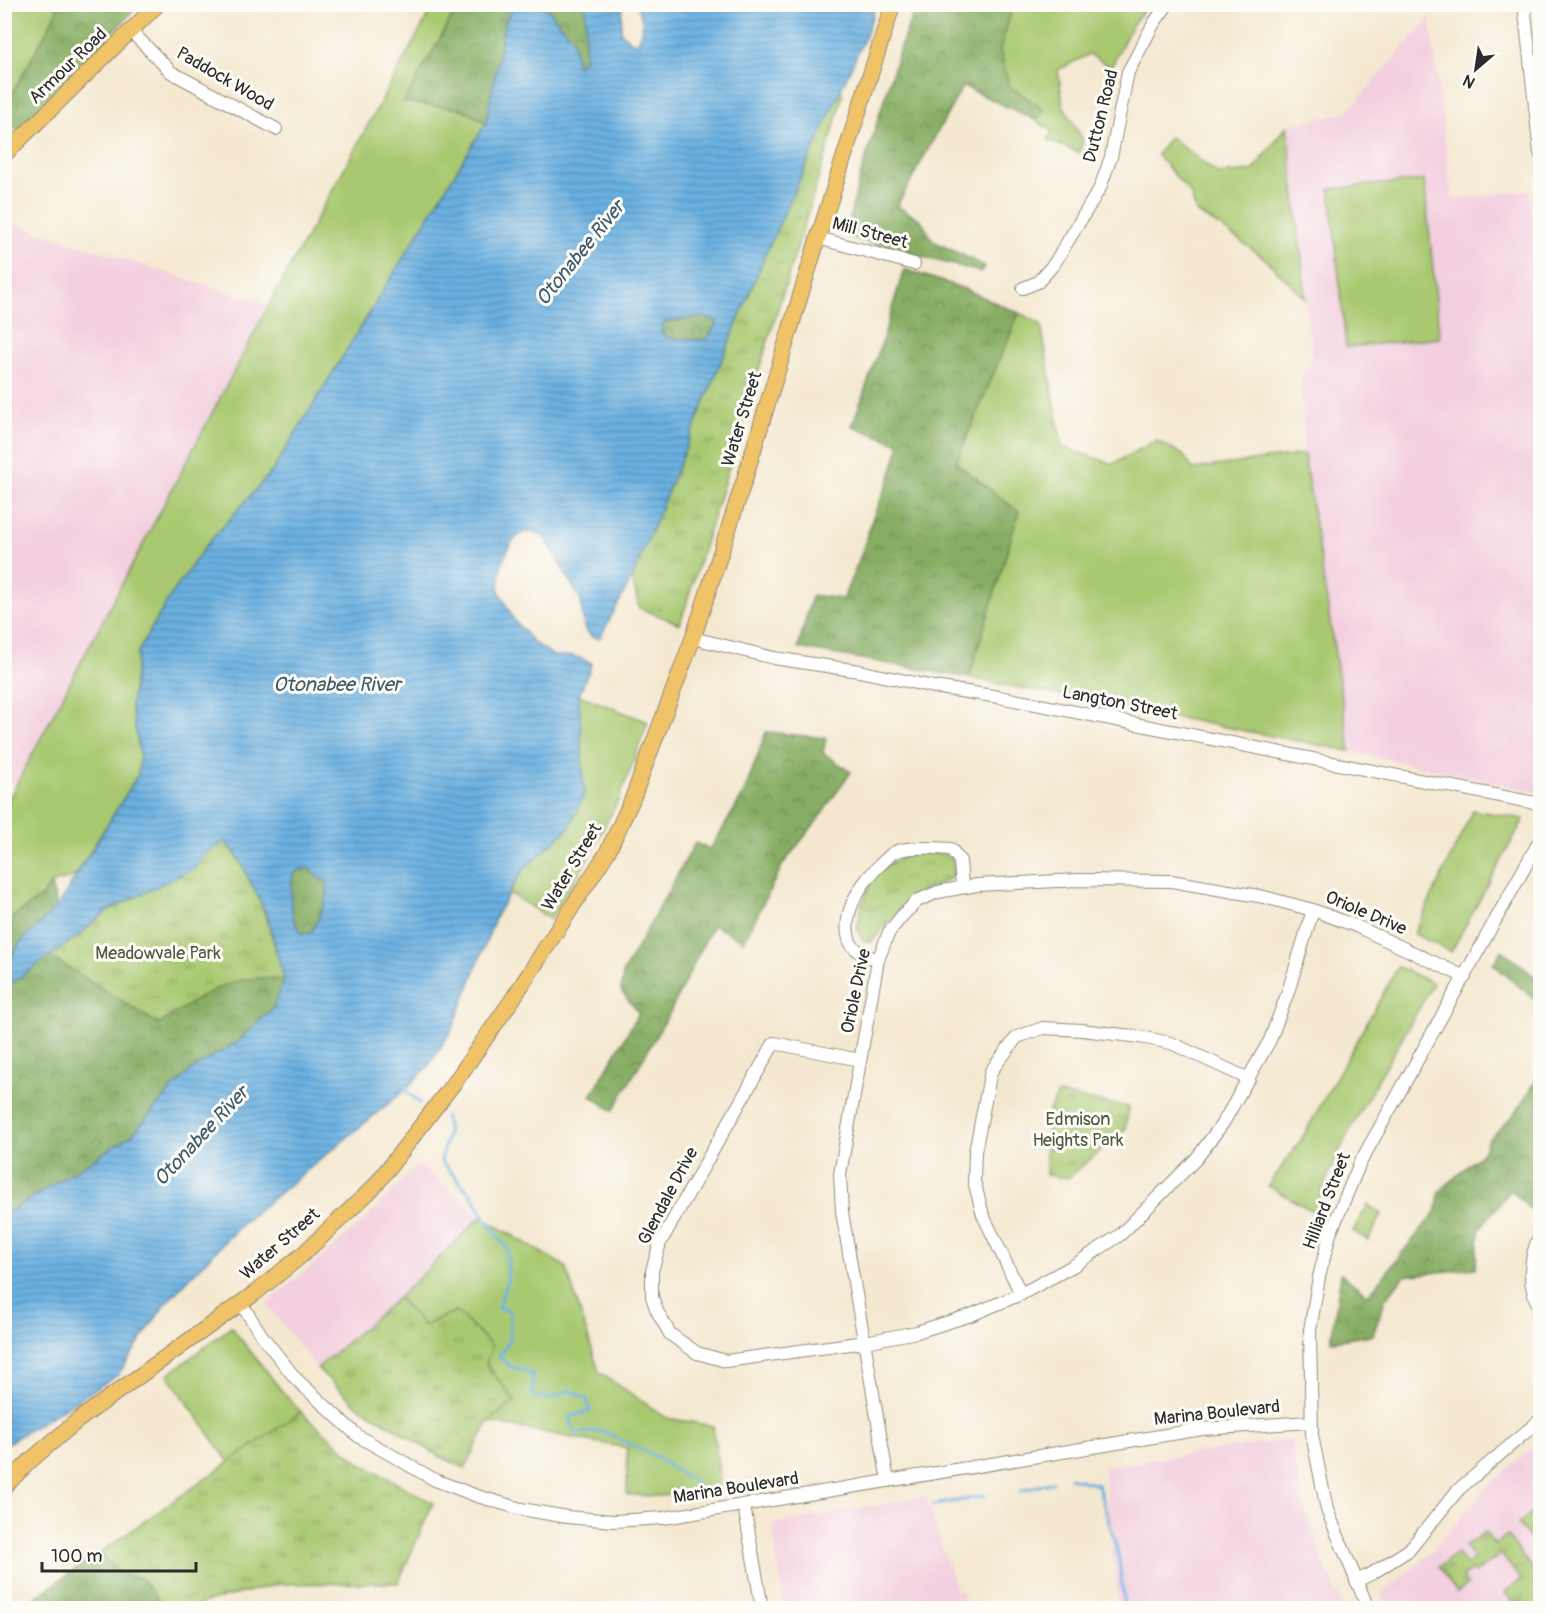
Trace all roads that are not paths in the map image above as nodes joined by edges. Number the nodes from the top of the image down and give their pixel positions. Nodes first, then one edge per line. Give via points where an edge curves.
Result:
1 (158, 4) edge
2 (893, 4) edge
3 (1168, 4) edge
4 (1524, 4) edge
5 (132, 32) junction
6 (276, 129) dead end
7 (1540, 153) edge
8 (4, 155) edge
9 (818, 238) junction
10 (914, 264) dead end
11 (1023, 288) dead end
12 (693, 638) junction
13 (1540, 804) edge
14 (1540, 840) edge
15 (962, 886) junction
16 (1313, 910) junction
17 (878, 960) junction
18 (1465, 977) junction
19 (860, 1060) junction
20 (1249, 1079) junction
21 (1540, 1235) edge
22 (1021, 1294) junction
23 (241, 1303) junction
24 (1540, 1308) edge
25 (865, 1342) junction
26 (1540, 1420) edge
27 (1311, 1422) junction
28 (888, 1481) junction
29 (4, 1487) edge
30 (744, 1506) junction
31 (1356, 1581) junction
32 (762, 1608) edge
33 (1368, 1608) edge

1 - 5 main road, Armour Road
2 - 9 main road, Water Street
3 - 11 street, Dutton Road via 1128,72 1111,157 1100,188 1054,264 1038,282
4 - 7 street
5 - 6 street, Paddock Wood via 171,72
5 - 8 main road, Armour Road
9 - 10 street, Mill Street
9 - 12 main road, Water Street
12 - 13 street, Langton Street via 774,658 999,697
12 - 23 main road, Water Street via 632,800 607,853 512,1000 374,1187 302,1255
14 - 18 street, Hilliard Street
15 - 16 street, Oriole Drive via 1078,880 1171,881
15 - 17 street, Oriole Drive via 917,901 889,932
15 - 17 street via 960,861 951,849 895,852 859,889 848,917 849,940 858,952
16 - 18 street, Oriole Drive
16 - 20 street via 1270,1040
17 - 19 street, Oriole Drive
18 - 27 street, Hilliard Street via 1365,1153 1330,1234 1310,1330
19 - 25 street, Oriole Drive via 840,1174 842,1212
19 - 25 street, Glendale Drive via 774,1043 660,1243 652,1271 652,1297 670,1334 696,1353 726,1361
20 - 22 street via 1196,1159 1132,1225 1073,1266
20 - 22 street via 1170,1043 1140,1037 1043,1028 1017,1037 991,1071 975,1152 974,1181 983,1215
21 - 24 street via 1530,1275
22 - 25 street via 917,1332
23 - 29 main road, Water Street via 78,1420
23 - 30 street, Marina Boulevard via 296,1379 358,1436 435,1480 521,1509 614,1521
25 - 28 street, Oriole Drive
26 - 31 street via 1458,1490 1409,1550
27 - 28 street, Marina Boulevard via 1202,1429
27 - 31 street, Hilliard Street via 1327,1510
28 - 30 street, Marina Boulevard
30 - 32 street
31 - 33 street, Hilliard Street

